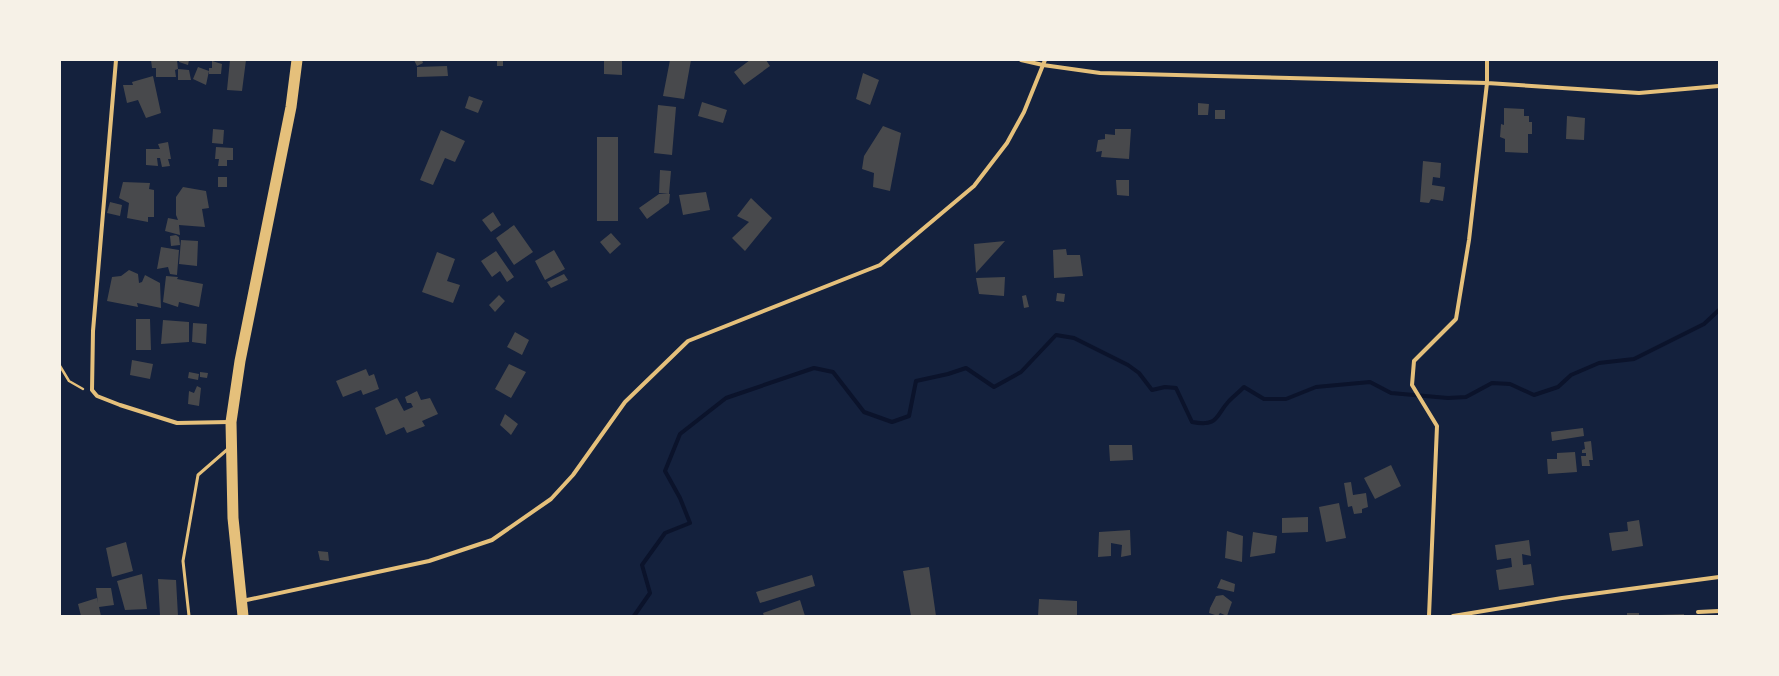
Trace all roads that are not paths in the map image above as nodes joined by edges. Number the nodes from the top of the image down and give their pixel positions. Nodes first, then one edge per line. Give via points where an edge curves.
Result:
1 (116, 60) edge
2 (297, 60) edge
3 (1021, 60) edge
4 (1045, 60) edge
5 (1487, 60) edge
6 (1042, 65) junction
7 (1487, 83) junction
8 (1719, 86) edge
9 (231, 422) junction
10 (230, 446) junction
11 (1719, 577) edge
12 (242, 601) junction
13 (1719, 611) edge
14 (1698, 612) dead end
15 (189, 616) edge
16 (243, 616) edge
17 (1429, 616) edge
18 (1453, 616) edge

1 - 9 street via 93,331 92,390 96,396 120,406 177,423
2 - 9 highway via 291,107 240,361
3 - 6 street
4 - 6 street
5 - 7 street
6 - 7 street via 1100,73
6 - 12 street via 1024,112 1007,143 974,186 880,265 688,341 625,402 572,475 551,499 492,540 429,561
7 - 8 street via 1639,93
7 - 17 street via 1469,240 1456,319 1414,361 1412,385 1437,426
9 - 10 highway
10 - 12 highway via 233,518
10 - 15 lane via 198,475 183,561
11 - 18 street
12 - 16 highway
13 - 14 street

